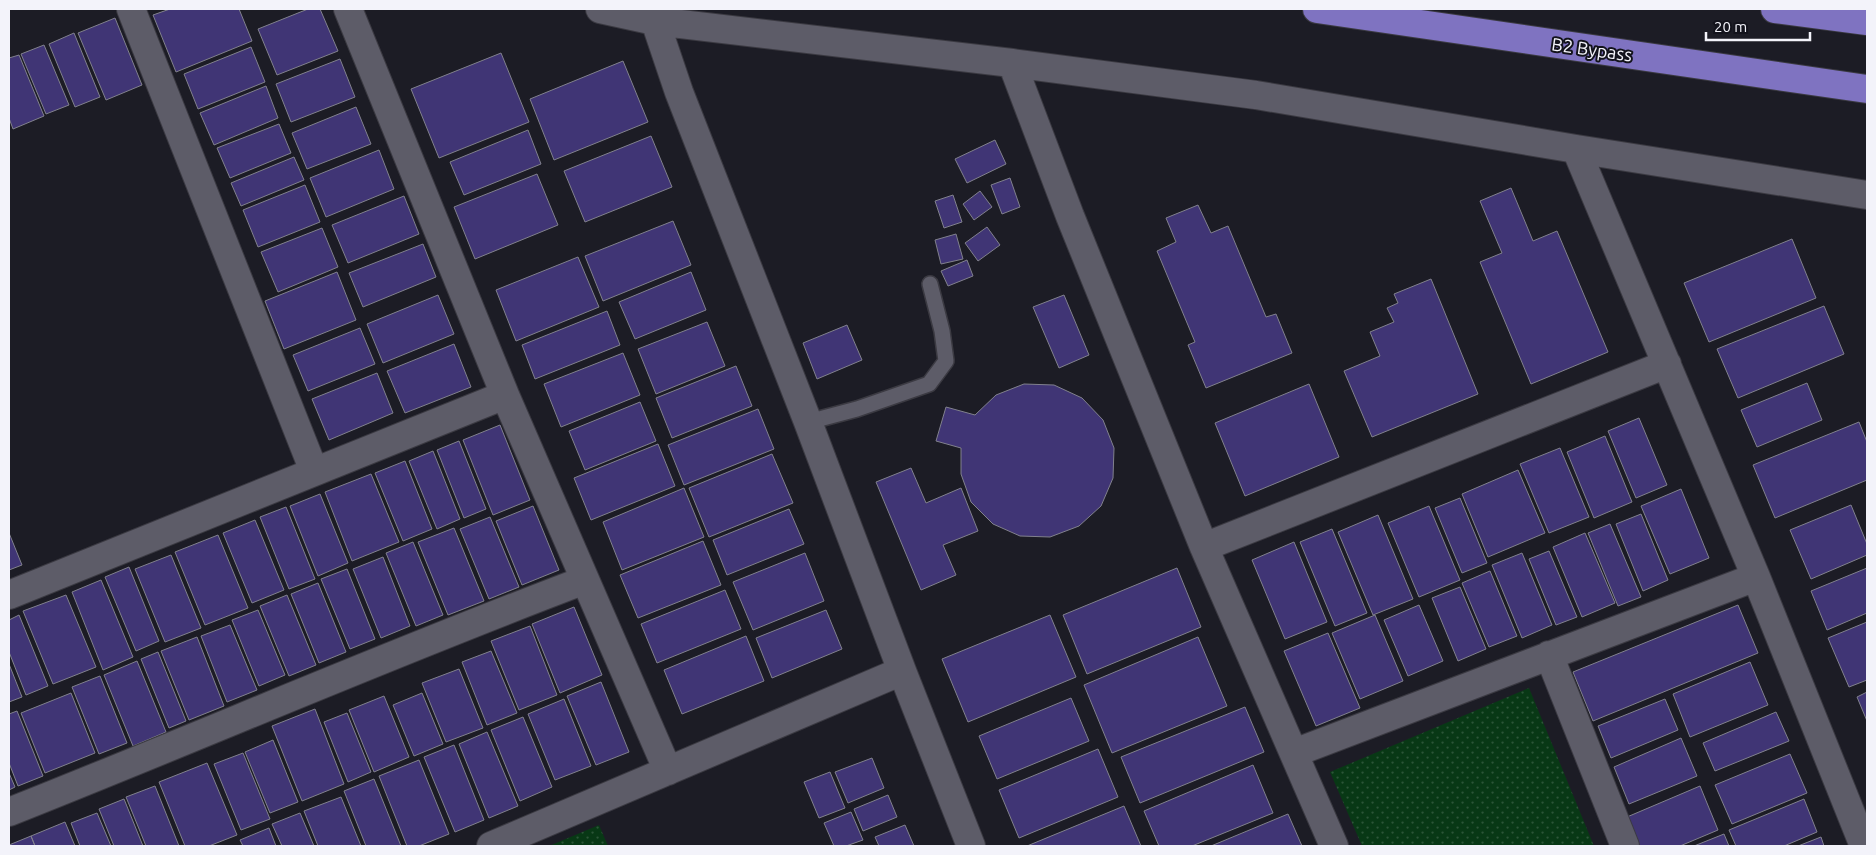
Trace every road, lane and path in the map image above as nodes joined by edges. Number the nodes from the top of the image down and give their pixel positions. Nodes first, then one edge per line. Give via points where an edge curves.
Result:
1 (130, 9) edge
2 (348, 9) edge
3 (600, 9) edge
4 (695, 9) edge
5 (1317, 9) edge
6 (1775, 9) edge
7 (655, 21) junction
8 (1867, 22) edge
9 (1012, 63) junction
10 (1867, 89) edge
11 (1576, 149) junction
12 (1867, 195) edge
13 (930, 284) dead end
14 (1667, 364) junction
15 (505, 395) junction
16 (808, 422) junction
17 (314, 471) junction
18 (1204, 547) junction
19 (1756, 577) junction
20 (585, 580) junction
21 (9, 595) edge
22 (1549, 655) junction
23 (902, 671) junction
24 (1294, 753) junction
25 (668, 771) junction
26 (9, 812) edge
27 (491, 846) edge
28 (971, 846) edge
29 (1334, 846) edge
30 (1624, 846) edge
31 (1864, 846) edge

1 - 17 street
2 - 15 street
3 - 7 street
4 - 7 street
5 - 10 main road, B2 Bypass
6 - 8 main road
7 - 9 street
7 - 16 street via 679,92
9 - 11 street via 1256,95
9 - 18 street via 1070,216
11 - 12 street
11 - 14 street
13 - 16 lane via 946,362 929,384 858,409
14 - 18 street
14 - 19 street
15 - 17 street
15 - 20 street
16 - 23 street
17 - 21 street
18 - 24 street
19 - 22 street
19 - 31 street
20 - 25 street
20 - 26 street via 464,626
22 - 24 street
22 - 30 street
23 - 25 street
23 - 28 street
24 - 29 street
25 - 27 street

